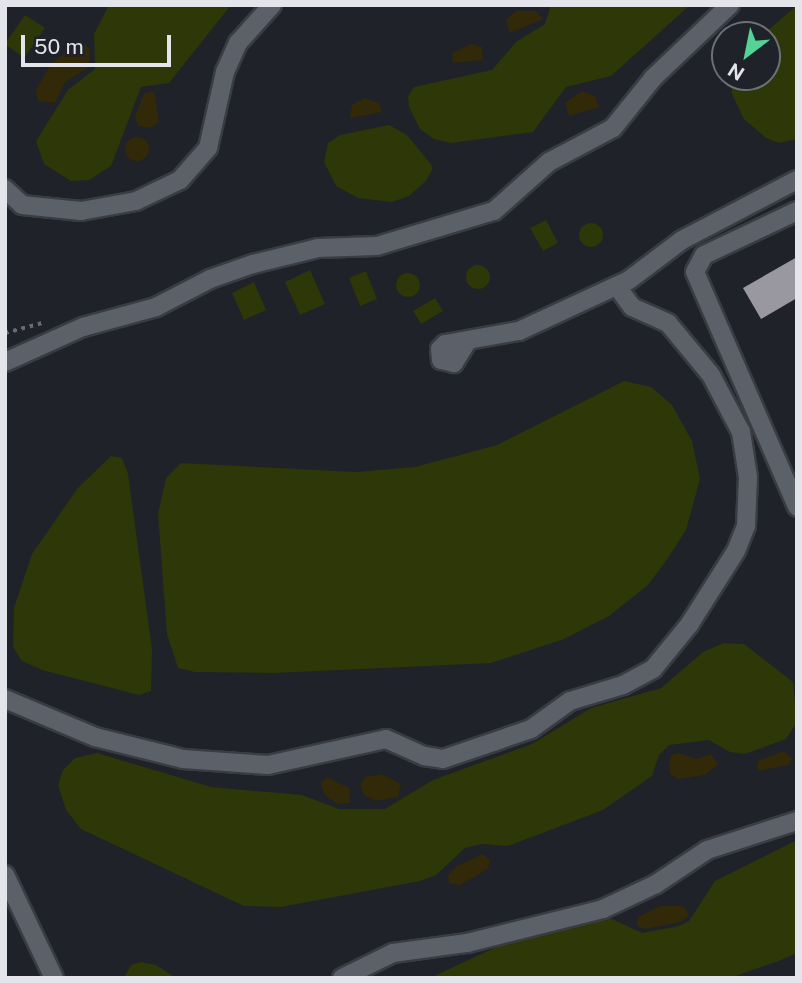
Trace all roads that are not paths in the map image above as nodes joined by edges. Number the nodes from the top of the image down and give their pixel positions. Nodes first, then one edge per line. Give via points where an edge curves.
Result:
1 (272, 5) edge
2 (730, 5) edge
3 (797, 180) edge
4 (5, 189) edge
5 (797, 211) edge
6 (617, 286) junction
7 (467, 342) dead end
8 (5, 362) edge
9 (797, 507) edge
10 (5, 699) edge
11 (797, 821) edge
12 (5, 875) edge
13 (54, 978) edge
14 (342, 978) edge

1 - 4 street via 238,43 225,72 208,148 180,180 144,199 81,211 22,205
2 - 8 street via 653,78 613,128 549,162 494,211 377,246 318,248 253,264 210,279 147,311 83,327
3 - 6 street via 682,240
5 - 9 street via 704,255 695,272
6 - 7 street via 519,331
6 - 10 street via 623,300 668,323 695,352 734,415 746,454 749,494 736,551 698,612 653,669 623,685 570,702 531,729 443,759 424,757 387,739 268,765 183,759 95,737
11 - 14 street via 707,850 656,884 603,909 467,943 393,953
12 - 13 street

